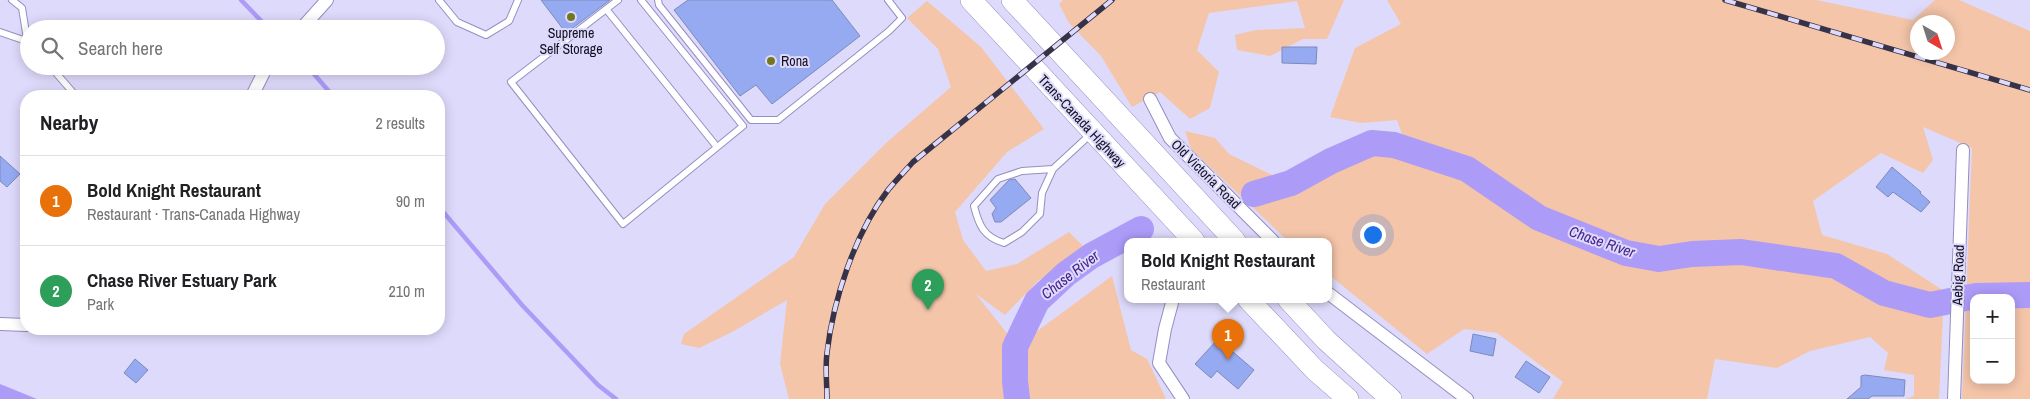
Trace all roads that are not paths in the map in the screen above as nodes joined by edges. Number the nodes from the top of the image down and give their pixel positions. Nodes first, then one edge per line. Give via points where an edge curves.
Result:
1 (12, 0) edge
2 (327, 0) edge
3 (439, 0) edge
4 (518, 0) edge
5 (618, 0) edge
6 (641, 0) edge
7 (658, 0) edge
8 (888, 0) edge
9 (971, 0) edge
10 (1012, 0) edge
11 (606, 9) junction
12 (24, 20) edge
13 (309, 20) edge
14 (0, 32) edge
15 (20, 38) edge
16 (58, 75) edge
17 (262, 75) edge
18 (71, 90) edge
19 (255, 90) edge
20 (1150, 100) dead end
21 (1093, 132) junction
22 (718, 147) junction
23 (1963, 150) dead end
24 (1053, 169) junction
25 (1166, 211) junction
26 (1173, 238) edge
27 (1191, 238) edge
28 (1231, 238) edge
29 (1270, 238) edge
30 (1332, 296) edge
31 (1172, 303) edge
32 (1252, 303) edge
33 (1292, 303) edge
34 (0, 324) edge
35 (20, 325) edge
36 (1183, 399) edge
37 (1348, 399) edge
38 (1391, 399) edge
39 (1467, 399) edge
40 (1954, 399) edge

1 - 12 lane via 22,8
2 - 13 street
3 - 4 lane via 457,22 486,35 509,21
5 - 11 lane
6 - 22 lane via 743,126
7 - 8 lane via 751,120 778,120 889,30 902,18
9 - 21 highway, Trans-Canada Highway
10 - 28 highway
11 - 22 lane
11 - 22 lane via 511,82 623,224
14 - 15 lane
16 - 18 lane
17 - 19 street
20 - 29 street, Old Victoria Road via 1170,138
21 - 24 lane
21 - 25 highway, Trans-Canada Highway
23 - 40 street, Aebig Road
24 - 24 lane via 1022,171 998,179 974,206 978,223 992,239 1004,243 1022,232 1040,214 1042,192
25 - 26 highway
25 - 27 highway, Trans-Canada Highway
30 - 39 street
31 - 36 street via 1159,363
32 - 37 highway via 1315,370
33 - 38 highway via 1326,340
34 - 35 street

